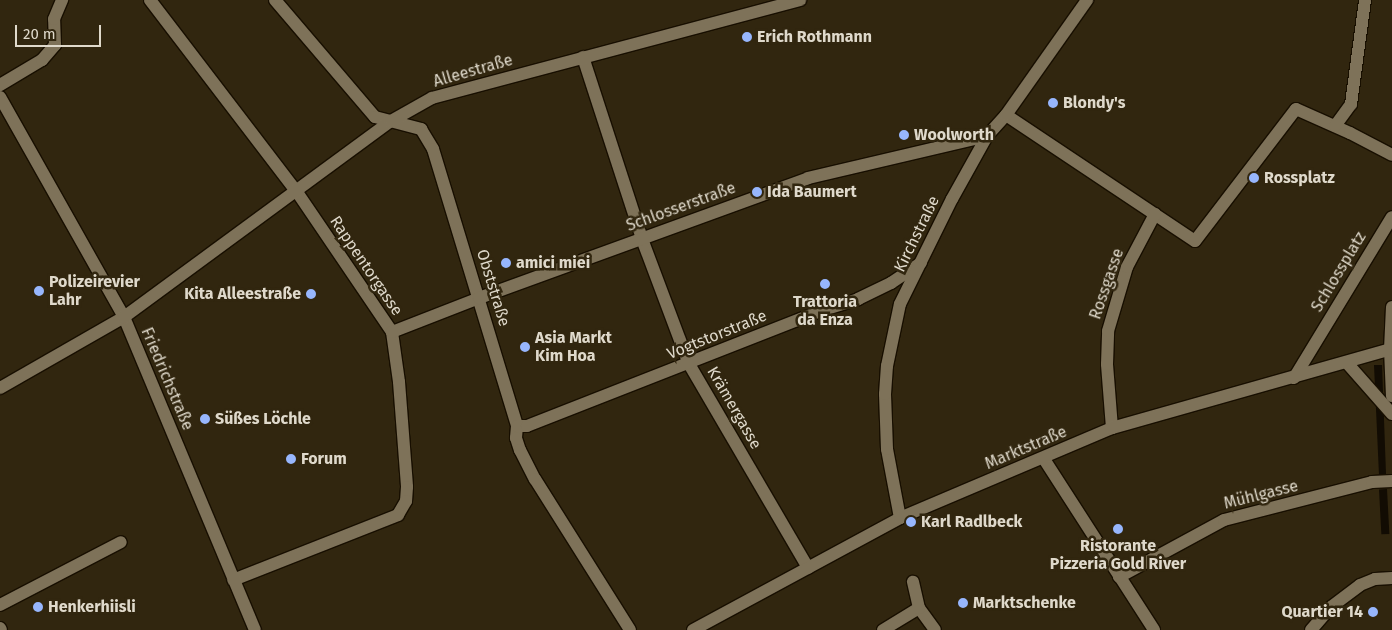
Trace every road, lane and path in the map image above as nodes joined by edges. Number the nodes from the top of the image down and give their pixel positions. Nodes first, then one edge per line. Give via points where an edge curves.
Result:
1 (62, 0) edge
2 (150, 0) edge
3 (275, 0) edge
4 (800, 0) edge
5 (1087, 0) edge
6 (1365, 0) edge
7 (582, 57) junction
8 (0, 84) edge
9 (0, 97) edge
10 (1006, 115) junction
11 (392, 121) junction
12 (1335, 126) junction
13 (988, 136) junction
14 (1392, 155) edge
15 (297, 192) junction
16 (1155, 214) junction
17 (1392, 217) edge
18 (642, 238) junction
19 (923, 261) junction
20 (479, 298) junction
21 (1392, 307) edge
22 (124, 317) junction
23 (392, 332) junction
24 (1391, 349) edge
25 (1347, 363) junction
26 (688, 364) junction
27 (1294, 378) junction
28 (0, 388) edge
29 (1392, 396) edge
30 (1392, 414) edge
31 (517, 426) junction
32 (1112, 428) junction
33 (1044, 459) junction
34 (1392, 482) edge
35 (900, 518) junction
36 (121, 542) dead end
37 (808, 568) junction
38 (1120, 577) junction
39 (1392, 578) edge
40 (233, 580) junction
41 (913, 582) dead end
42 (0, 604) edge
43 (919, 608) junction
44 (255, 630) edge
45 (630, 630) edge
46 (694, 630) edge
47 (883, 630) edge
48 (935, 630) edge
49 (1154, 630) edge
50 (1311, 630) edge

1 - 8 street via 54,19 55,45 42,60
2 - 15 street, Rappentorgasse
3 - 11 street, Obststraße via 375,117
4 - 7 street, Alleestraße
5 - 10 street, Kirchstraße
6 - 12 street via 1352,104
7 - 11 street, Alleestraße via 432,98
7 - 18 street, Krämergasse
9 - 22 street, Friedrichstraße
10 - 13 street, Kirchstraße
10 - 16 street
11 - 15 street, Alleestraße
11 - 20 street, Obststraße via 421,129 433,149
12 - 14 street
12 - 16 street via 1296,109 1195,241
13 - 18 street, Schlosserstraße via 808,178
13 - 19 street, Kirchstraße via 952,199
15 - 22 street, Alleestraße
15 - 23 street, Rappentorgasse
16 - 32 street, Rossgasse via 1127,267 1108,331
17 - 27 street, Schlossplatz via 1312,342
18 - 20 street, Schlosserstraße
18 - 26 street, Krämergasse
19 - 26 street, Vogtstorstraße via 891,283 858,299
19 - 35 street, Kirchstraße via 900,304 884,394 888,449
20 - 23 street, Schlosserstraße
20 - 31 street, Obststraße
21 - 24 street
22 - 28 street, Alleestraße
22 - 40 street, Friedrichstraße
23 - 40 street, Rappentorgasse via 407,487 406,501 398,515
24 - 25 street, Marktstraße
24 - 29 street
25 - 27 street, Marktstraße
25 - 30 street
26 - 31 street, Vogtstorstraße via 527,426
26 - 37 street, Krämergasse
27 - 32 street, Marktstraße
31 - 45 street, Obststraße via 520,450 535,479
32 - 33 street, Marktstraße
33 - 35 street, Marktstraße
33 - 38 street
34 - 38 street, Mühlgasse via 1372,482 1224,520
35 - 37 street, Marktstraße
36 - 42 street
37 - 46 street, Marktstraße
38 - 49 street
39 - 50 street via 1375,579 1360,585 1331,607
40 - 44 street, Friedrichstraße
41 - 43 street
43 - 47 street
43 - 48 street

